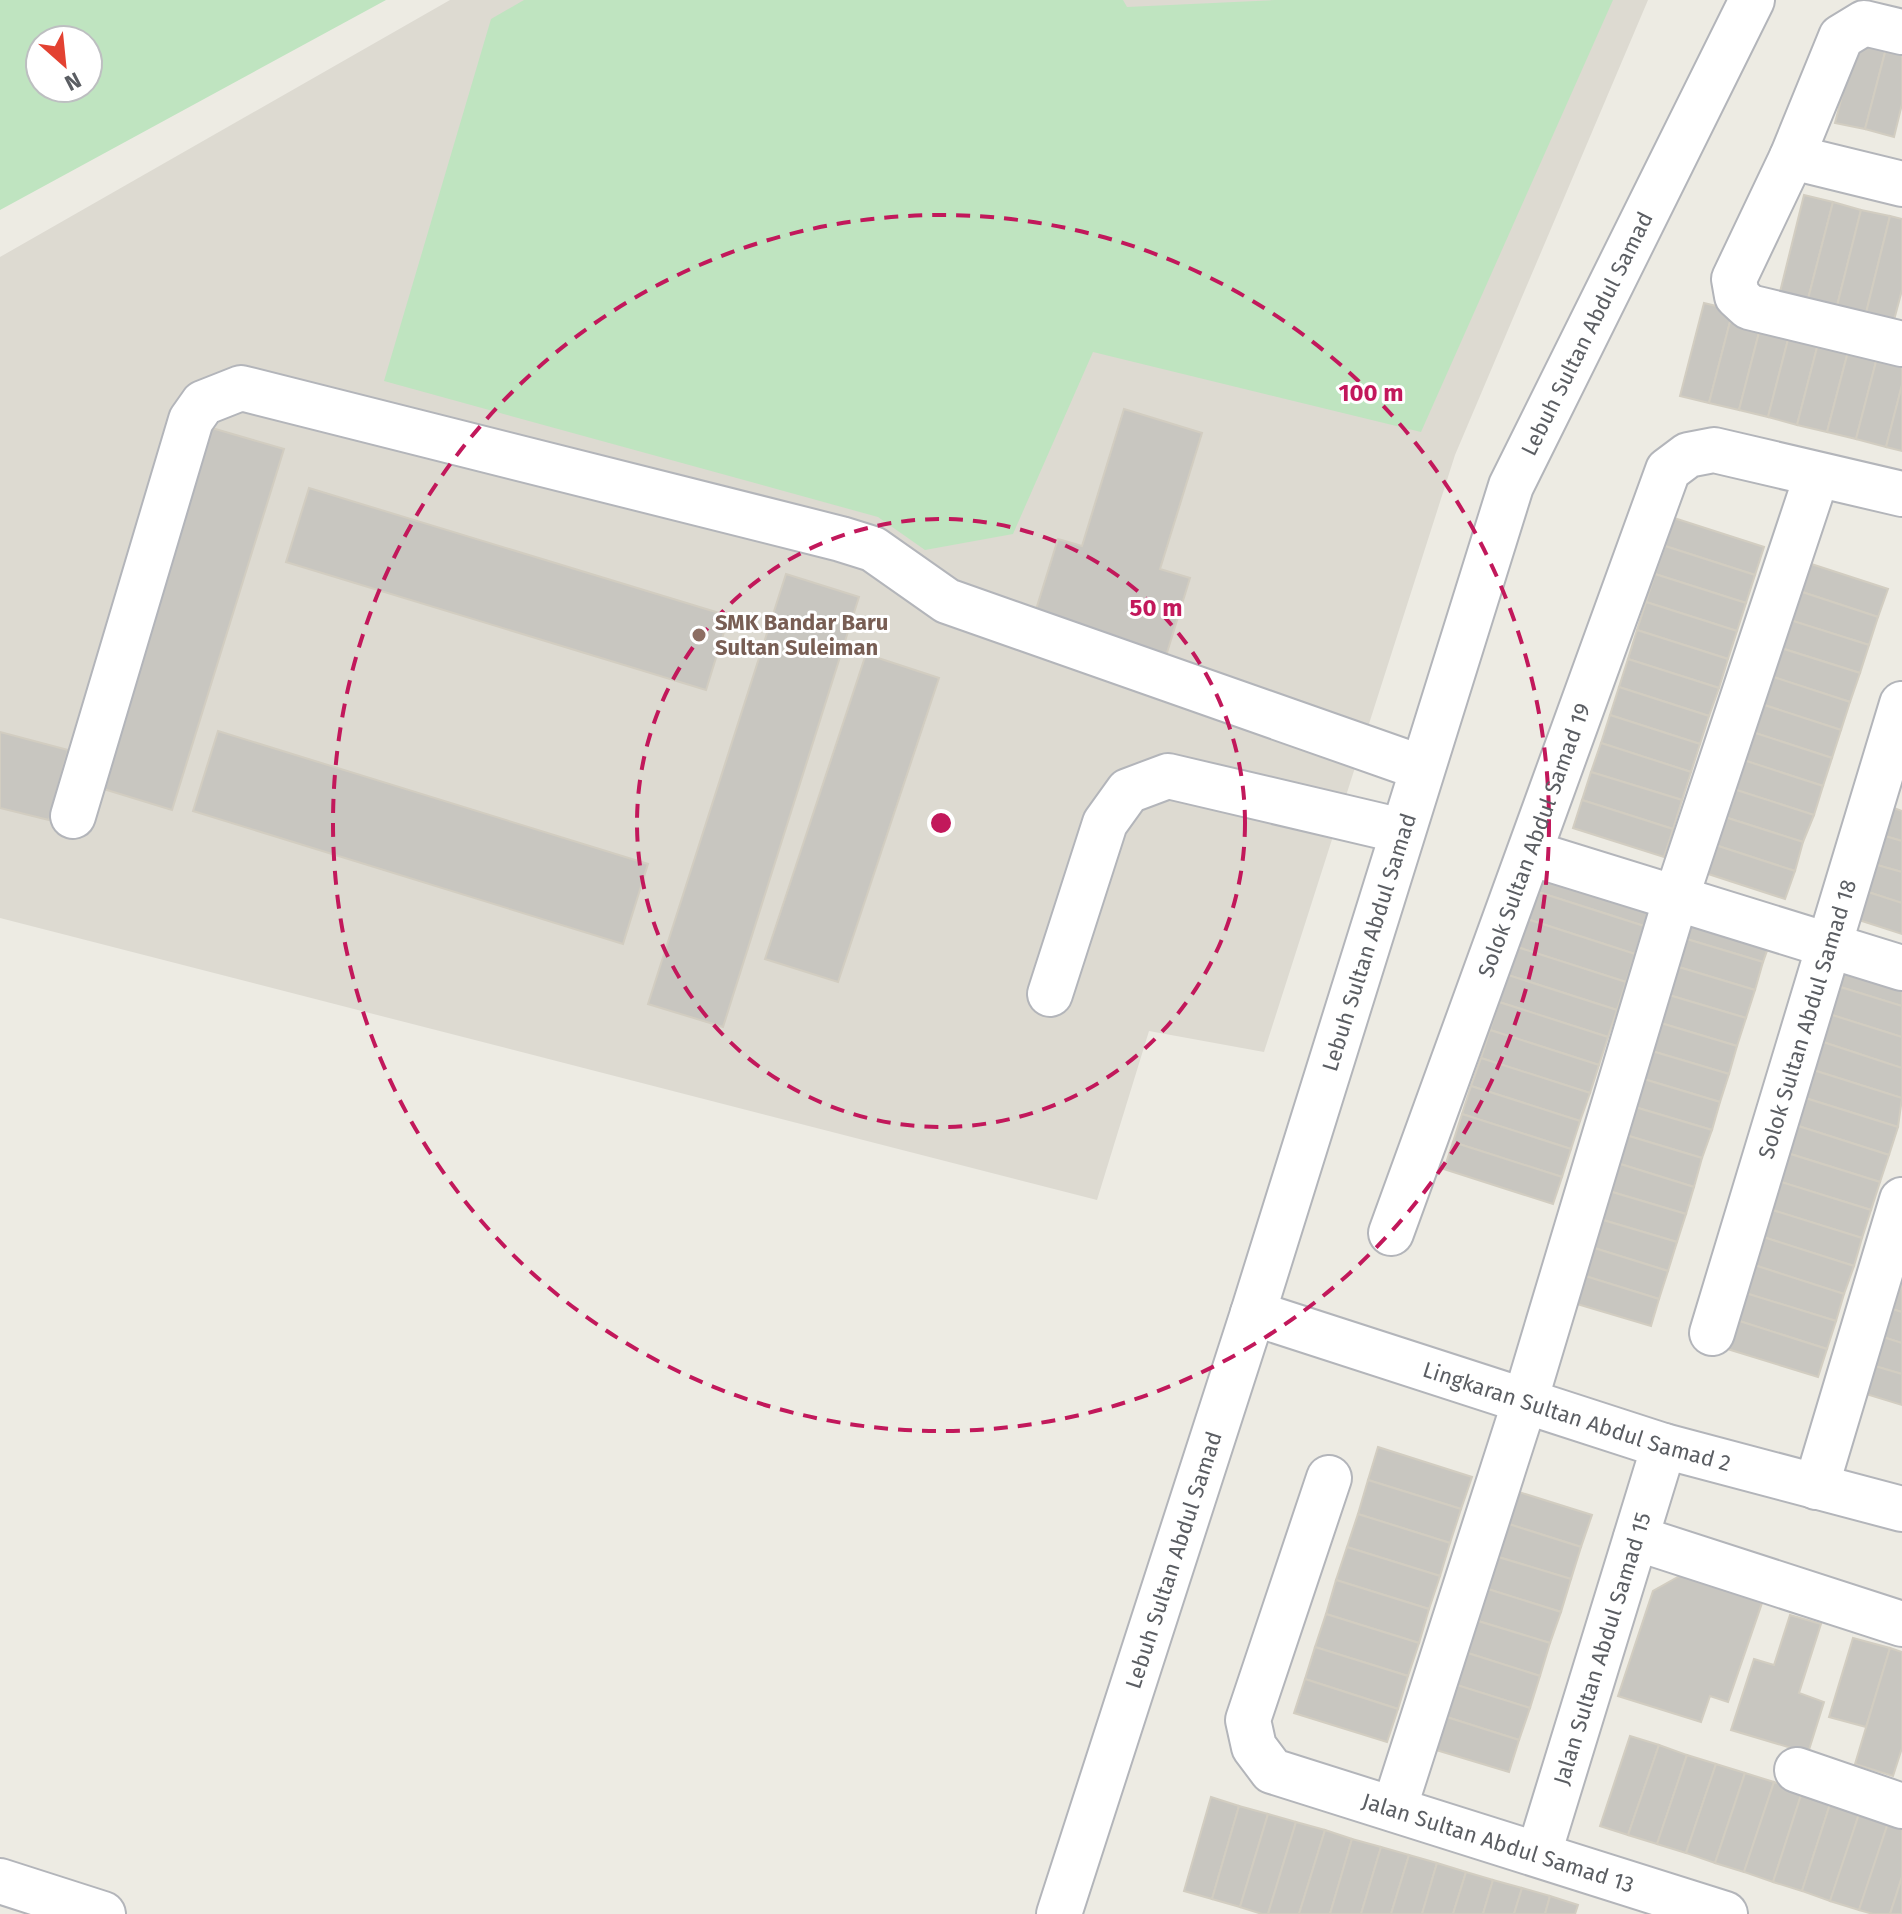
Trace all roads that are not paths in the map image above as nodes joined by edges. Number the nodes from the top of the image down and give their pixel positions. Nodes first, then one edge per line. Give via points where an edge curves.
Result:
1 (1752, 0) edge
2 (1902, 32) edge
3 (1792, 157) junction
4 (1902, 184) edge
5 (1902, 344) edge
6 (1817, 475) junction
7 (1902, 494) edge
8 (1902, 704) edge
9 (1422, 768) junction
10 (73, 816) dead end
11 (1402, 831) junction
12 (1530, 853) junction
13 (1676, 898) junction
14 (1829, 947) junction
15 (1902, 968) edge
16 (1050, 994) dead end
17 (1902, 1200) edge
18 (1391, 1233) dead end
19 (1253, 1313) junction
20 (1712, 1333) dead end
21 (1525, 1401) junction
22 (1664, 1446) junction
23 (1329, 1478) dead end
24 (1816, 1487) junction
25 (1902, 1509) edge
26 (1636, 1538) junction
27 (1902, 1624) edge
28 (1797, 1770) dead end
29 (1902, 1806) edge
30 (1394, 1809) junction
31 (1539, 1853) junction
32 (0, 1881) edge
33 (103, 1914) edge
34 (1059, 1914) edge
35 (1725, 1914) edge

1 - 9 street, Lebuh Sultan Abdul Samad via 1511,486
2 - 3 street via 1864,23 1841,37
3 - 4 street
3 - 5 street via 1734,279 1737,296 1749,307
6 - 7 street
6 - 12 street, Solok Sultan Abdul Samad 19 via 1714,450 1688,455 1668,470
6 - 13 street
8 - 14 street, Solok Sultan Abdul Samad 18
9 - 10 street via 947,601 873,549 241,388 203,403 191,420
9 - 11 street, Lebuh Sultan Abdul Samad
11 - 16 street via 1168,776 1128,791 1105,823
11 - 19 street, Lebuh Sultan Abdul Samad
12 - 13 street
12 - 18 street, Solok Sultan Abdul Samad 19
13 - 14 street
13 - 21 street
14 - 15 street
14 - 20 street, Solok Sultan Abdul Samad 18
17 - 24 street
19 - 21 street, Lingkaran Sultan Abdul Samad 2
19 - 34 street, Lebuh Sultan Abdul Samad
21 - 22 street, Lingkaran Sultan Abdul Samad 2
21 - 30 street
22 - 24 street, Lingkaran Sultan Abdul Samad 2
22 - 26 street, Jalan Sultan Abdul Samad 15
23 - 30 street, Jalan Sultan Abdul Samad 13 via 1248,1720 1254,1747 1272,1771
24 - 25 street, Lingkaran Sultan Abdul Samad 2
26 - 27 street
26 - 31 street, Jalan Sultan Abdul Samad 15
28 - 29 street
30 - 31 street, Jalan Sultan Abdul Samad 13
31 - 35 street, Jalan Sultan Abdul Samad 13
32 - 33 street

